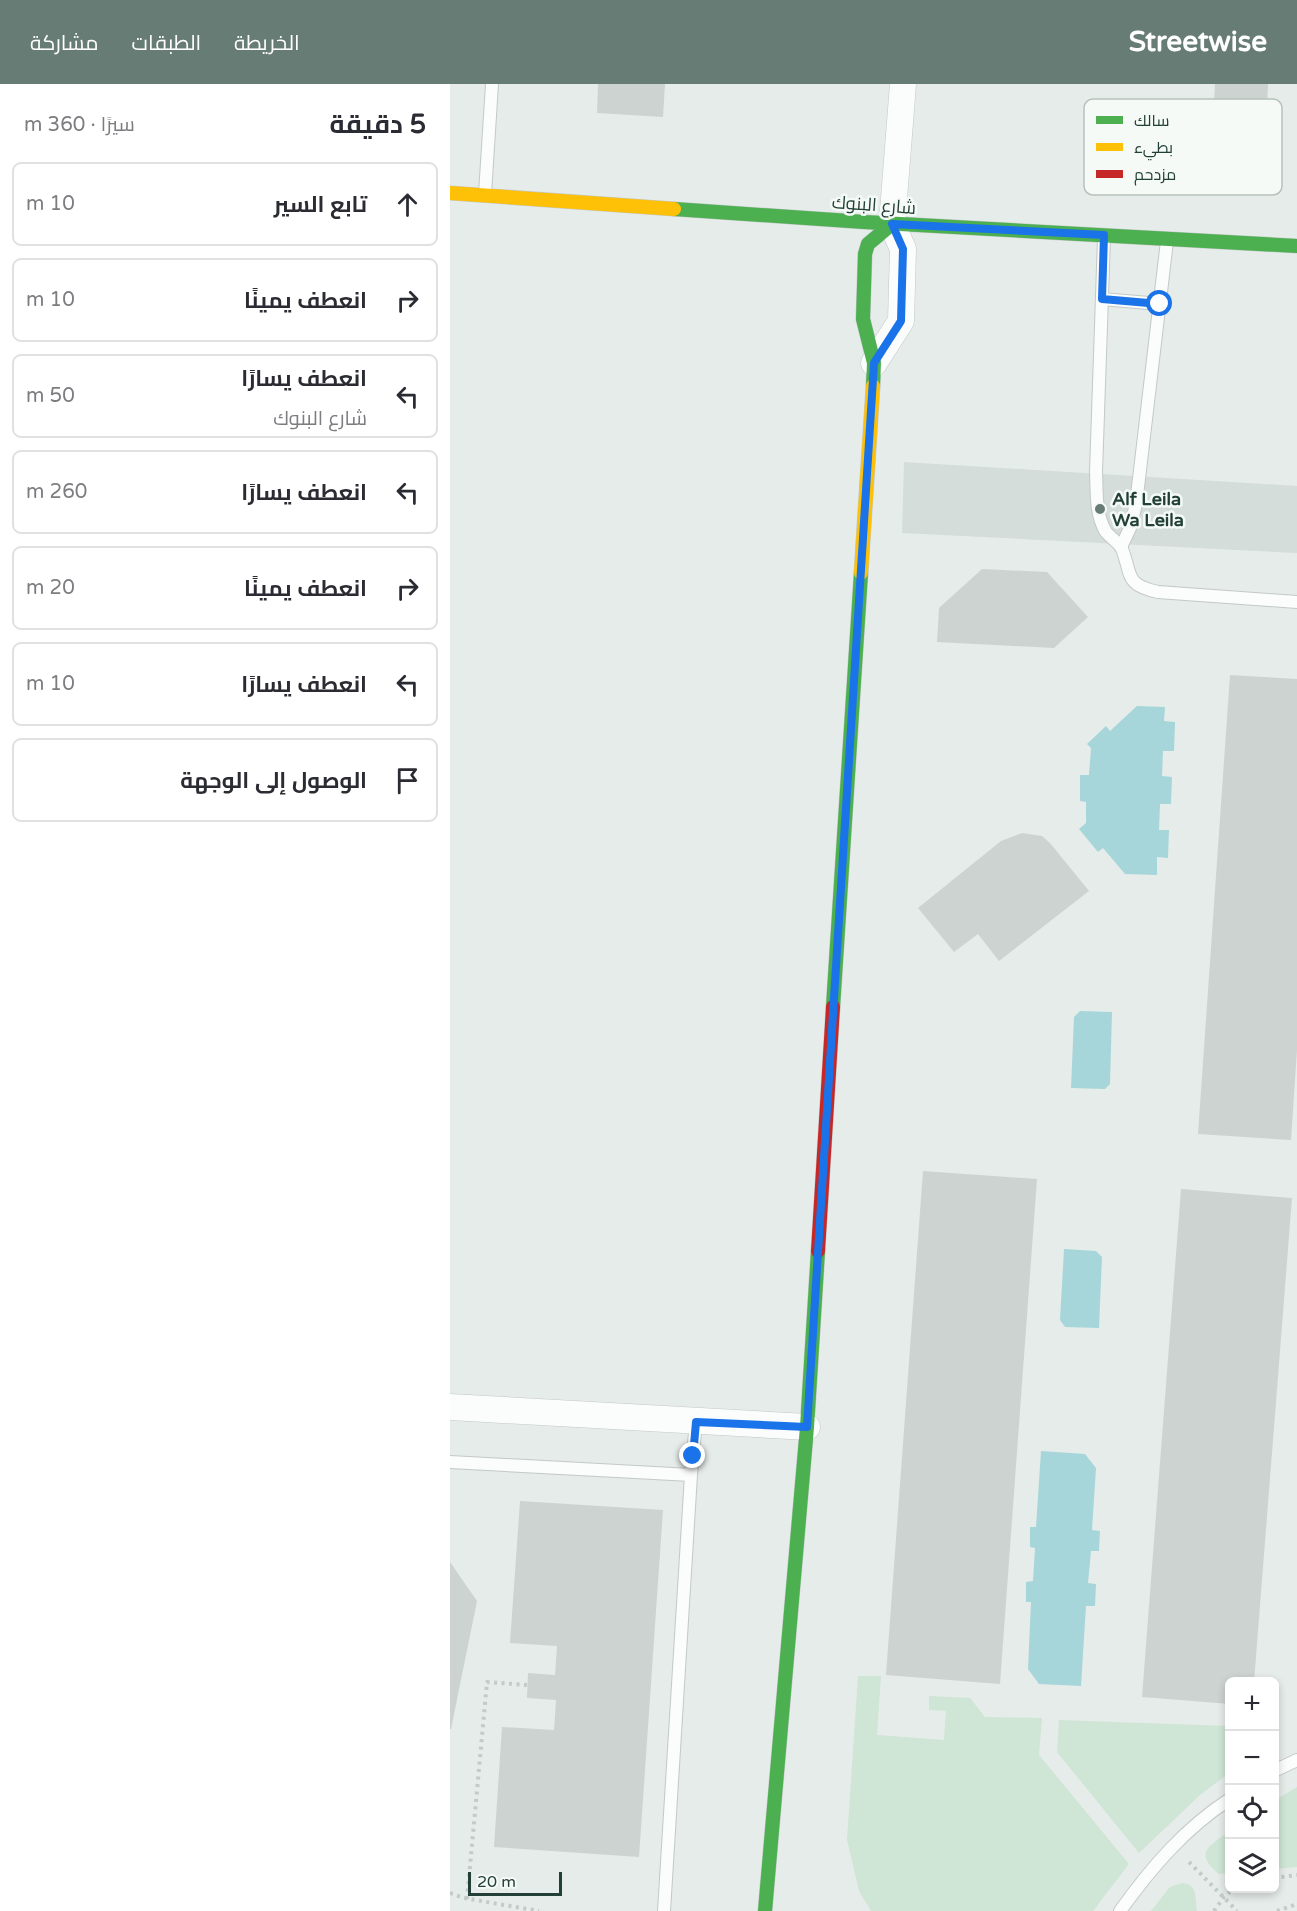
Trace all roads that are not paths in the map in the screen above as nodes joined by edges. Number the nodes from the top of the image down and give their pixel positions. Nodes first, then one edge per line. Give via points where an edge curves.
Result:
1 (492, 84) edge
2 (903, 84) edge
3 (450, 193) edge
4 (485, 195) junction
5 (892, 224) junction
6 (1104, 235) junction
7 (1167, 239) junction
8 (1297, 246) edge
9 (1102, 299) junction
10 (1160, 304) junction
11 (874, 363) junction
12 (1121, 548) junction
13 (1297, 602) edge
14 (450, 1407) edge
15 (696, 1422) junction
16 (807, 1427) junction
17 (450, 1462) edge
18 (691, 1475) junction
19 (1297, 1760) edge
20 (1279, 1769) edge
21 (1225, 1802) edge
22 (664, 1911) edge
23 (765, 1911) edge
24 (1120, 1911) edge

1 - 4 lane
2 - 5 street
3 - 4 street, شارع البنوك
4 - 5 street, شارع البنوك
5 - 6 street, شارع البنوك
5 - 11 street via 903,249 901,321
5 - 11 street via 865,249 863,319
6 - 7 street, شارع البنوك
6 - 9 lane
7 - 8 street, شارع البنوك
7 - 10 lane
9 - 10 lane
9 - 12 lane via 1098,504 1105,530
10 - 12 lane via 1137,504
11 - 16 street
12 - 13 lane via 1128,573 1146,590
14 - 15 street
15 - 16 street
15 - 18 lane
16 - 23 street
17 - 18 lane
18 - 22 lane
19 - 20 lane
21 - 24 lane via 1167,1851

